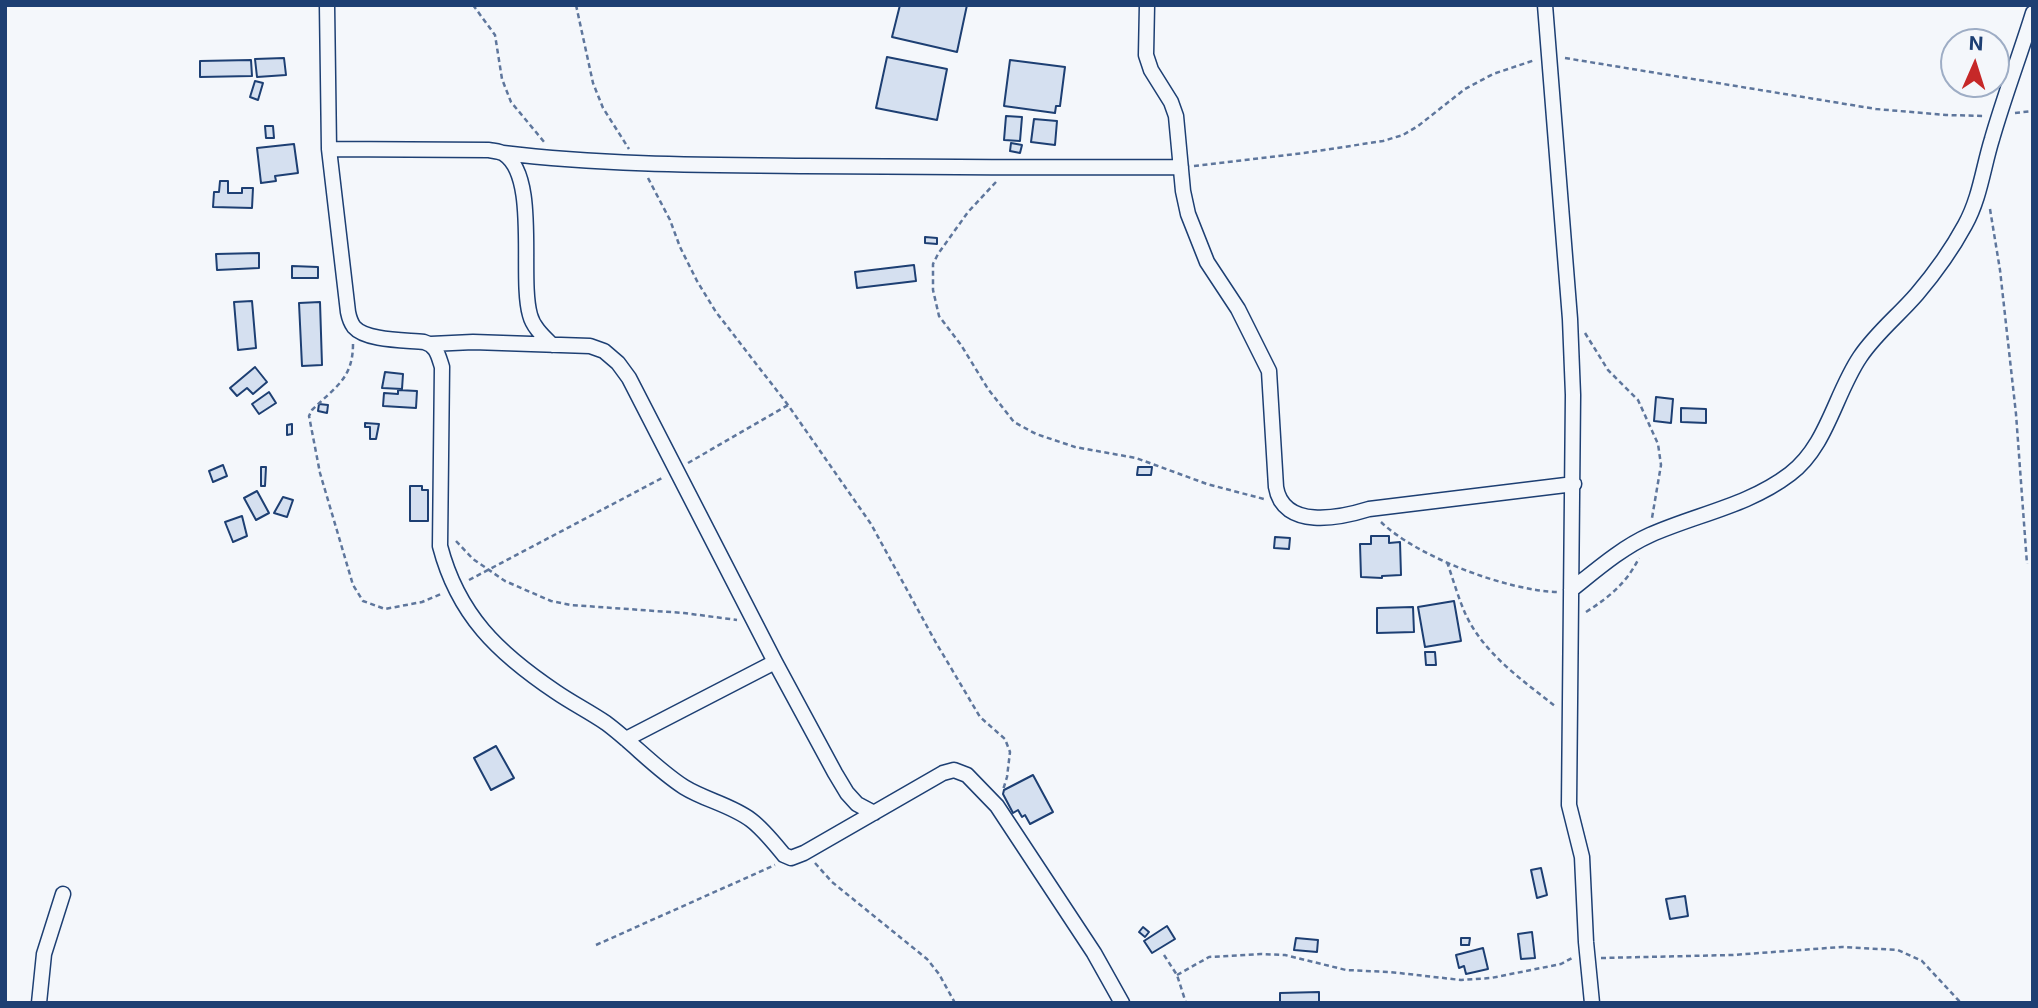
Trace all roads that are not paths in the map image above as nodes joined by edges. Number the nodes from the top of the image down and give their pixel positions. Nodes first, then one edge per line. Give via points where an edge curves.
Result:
1 (327, 5) edge
2 (1147, 5) edge
3 (1545, 5) edge
4 (2033, 13) edge
5 (329, 149) junction
6 (503, 153) junction
7 (1181, 167) junction
8 (431, 344) junction
9 (552, 345) junction
10 (1574, 484) junction
11 (1571, 590) junction
12 (775, 662) junction
13 (626, 739) junction
14 (874, 813) junction
15 (63, 894) dead end
16 (39, 1003) edge
17 (1122, 1003) edge
18 (1592, 1003) edge

1 - 5 street
2 - 7 street via 1146,55 1176,116
3 - 10 street via 1570,319
4 - 11 street via 1966,224 1916,295 1860,356 1810,455 1759,494 1647,536
5 - 6 street
5 - 8 street via 352,326 372,337
6 - 7 street via 640,164
6 - 9 street via 521,180 530,315 535,328
7 - 10 street via 1188,214 1207,262 1238,309 1269,371 1276,487 1281,501 1293,512 1310,517 1341,516
8 - 9 street
8 - 13 street via 442,367 440,546 465,609 492,642
9 - 12 street via 599,348 629,378
10 - 11 street
11 - 18 street via 1569,804 1582,857
12 - 13 street
12 - 14 street via 847,793
13 - 14 street via 684,787 751,820 784,855 798,855
14 - 17 street via 943,773 967,775 997,806
15 - 16 street via 44,954

